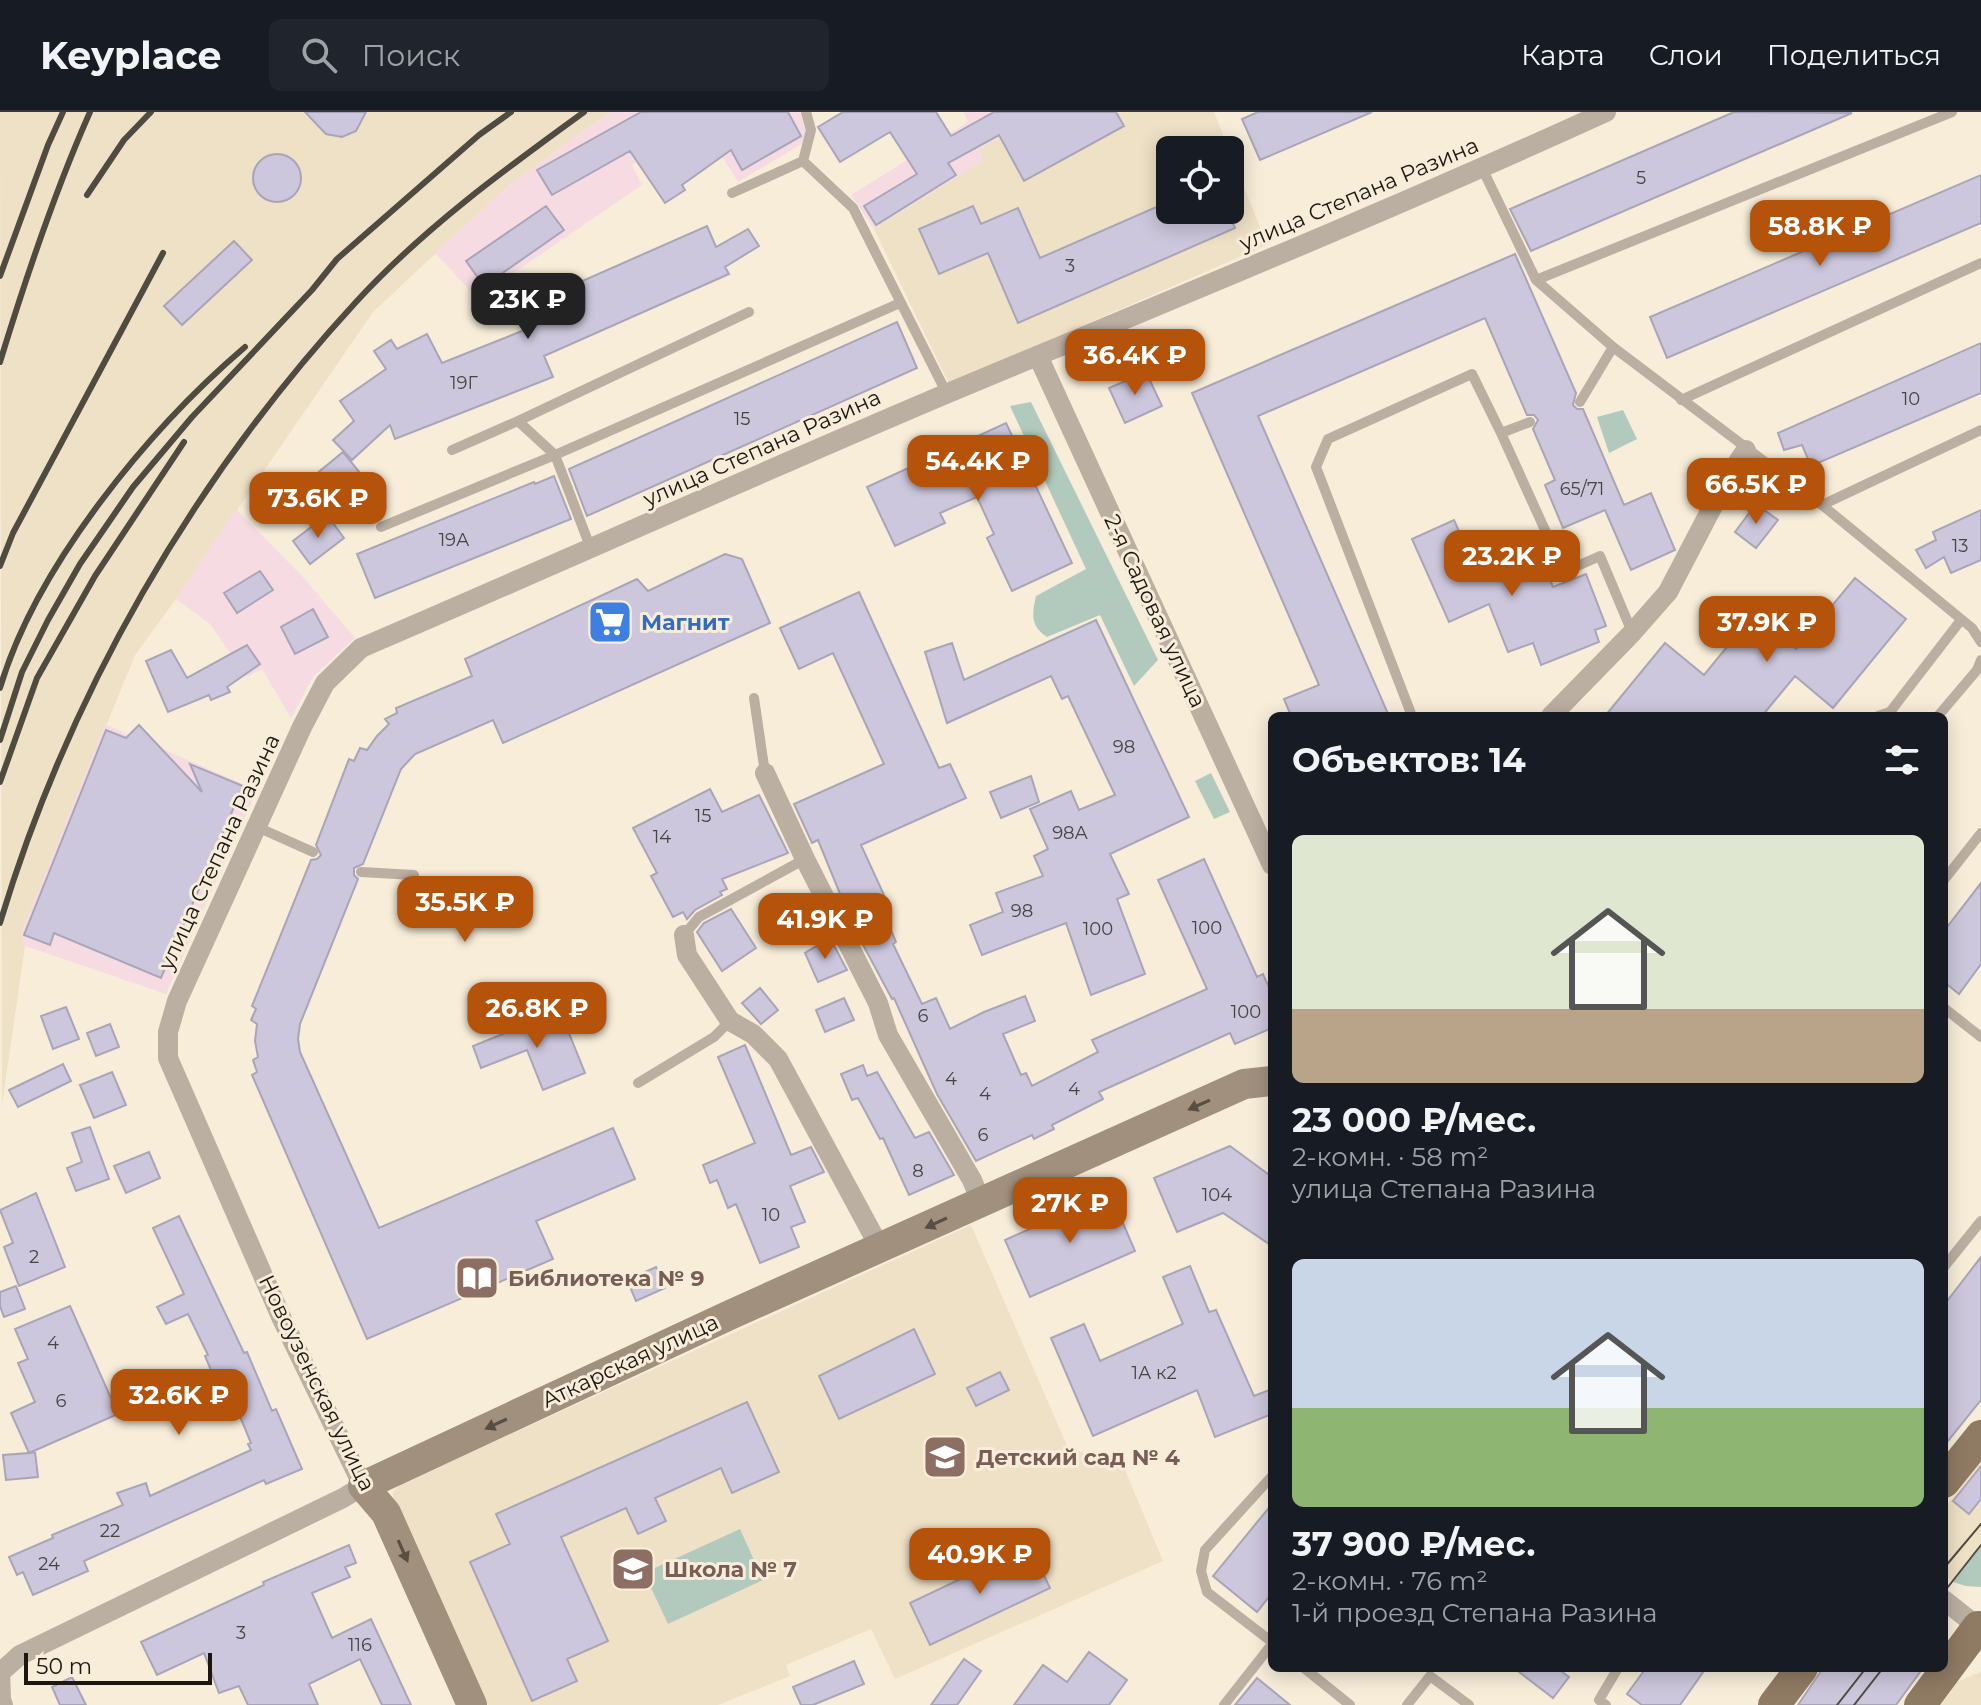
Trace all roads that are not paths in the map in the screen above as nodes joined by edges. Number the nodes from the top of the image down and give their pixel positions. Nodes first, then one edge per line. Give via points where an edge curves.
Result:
1 (806, 112) edge
2 (1606, 112) edge
3 (1952, 112) edge
4 (803, 161) junction
5 (1482, 168) junction
6 (732, 193) dead end
7 (1981, 263) edge
8 (1536, 280) junction
9 (900, 303) junction
10 (749, 312) dead end
11 (1613, 347) junction
12 (1038, 356) junction
13 (947, 394) junction
14 (1681, 400) junction
15 (1580, 402) dead end
16 (518, 421) junction
17 (1530, 422) dead end
18 (1981, 430) edge
19 (1501, 433) junction
20 (452, 450) dead end
21 (1746, 450) junction
22 (555, 455) junction
23 (1822, 505) junction
24 (381, 527) dead end
25 (591, 549) junction
26 (1961, 620) junction
27 (1632, 633) junction
28 (1981, 642) edge
29 (1981, 660) edge
30 (754, 698) dead end
31 (1410, 712) edge
32 (1555, 712) edge
33 (1890, 712) edge
34 (1941, 712) edge
35 (765, 773) joint
36 (255, 826) junction
37 (1981, 833) edge
38 (313, 852) dead end
39 (1268, 856) edge
40 (805, 859) junction
41 (361, 872) dead end
42 (414, 875) dead end
43 (1948, 875) edge
44 (684, 935) joint
45 (1948, 1011) edge
46 (730, 1021) junction
47 (1981, 1037) edge
48 (168, 1058) joint
49 (1268, 1081) edge
50 (638, 1083) dead end
51 (981, 1202) junction
52 (1981, 1221) edge
53 (880, 1248) junction
54 (1948, 1262) edge
55 (1981, 1436) edge
56 (1948, 1477) edge
57 (1268, 1480) edge
58 (363, 1486) junction
59 (1948, 1603) edge
60 (1980, 1627) edge
61 (1268, 1640) edge
62 (1268, 1648) edge
63 (1948, 1669) edge
64 (1, 1671) edge
65 (1309, 1672) edge
66 (1616, 1672) edge
67 (1799, 1672) edge
68 (1945, 1672) edge
69 (3, 1705) edge
70 (472, 1705) edge
71 (1224, 1705) edge
72 (1350, 1705) edge
73 (1407, 1705) edge
74 (1469, 1705) edge
75 (1606, 1705) edge
76 (1774, 1705) edge
77 (1920, 1705) edge

1 - 4 lane via 811,130
2 - 5 street, улица Степана Разина
3 - 8 lane
4 - 6 lane
4 - 9 lane via 853,208
5 - 8 lane
5 - 12 street, улица Степана Разина
7 - 14 lane
8 - 11 lane
9 - 13 lane
9 - 22 lane
10 - 16 lane
11 - 14 lane
11 - 15 lane
12 - 13 street, улица Степана Разина
12 - 39 street, 2-я Садовая улица
13 - 25 street, улица Степана Разина
14 - 21 lane
16 - 20 lane
16 - 22 lane
17 - 19 lane
18 - 23 lane
19 - 27 lane via 1564,572 1600,556
19 - 31 lane via 1472,374 1328,439 1316,467
21 - 23 lane
21 - 27 street via 1668,592
22 - 24 lane
22 - 25 lane
23 - 26 lane
25 - 36 street, улица Степана Разина via 361,648 325,683
26 - 28 lane
26 - 33 lane
27 - 32 street
29 - 34 lane
30 - 35 lane
35 - 40 street
36 - 38 lane
36 - 48 street, улица Степана Разина via 177,1001 168,1032
37 - 43 lane
40 - 44 lane via 699,917
40 - 51 street via 878,1003 888,1035
41 - 42 lane
44 - 46 street via 687,955
45 - 47 lane
46 - 50 lane via 714,1037
46 - 53 street via 753,1034 778,1059
48 - 58 street, Новоузенская улица via 282,1319
49 -> 51 main road, Аткарская улица via 1244,1084
51 -> 53 main road, Аткарская улица
52 - 54 lane
53 -> 58 main road, Аткарская улица
55 - 56 main road
57 - 61 lane via 1205,1550 1201,1571 1207,1592
58 - 64 street, Аткарская улица via 20,1655
58 -> 70 main road, Новоузенская улица via 386,1513
59 - 60 street
60 - 63 main road
62 - 71 lane
64 - 69 street
65 - 72 lane
66 - 75 lane via 1599,1700
67 - 76 main road
68 - 77 main road
73 - 74 lane via 1430,1676

